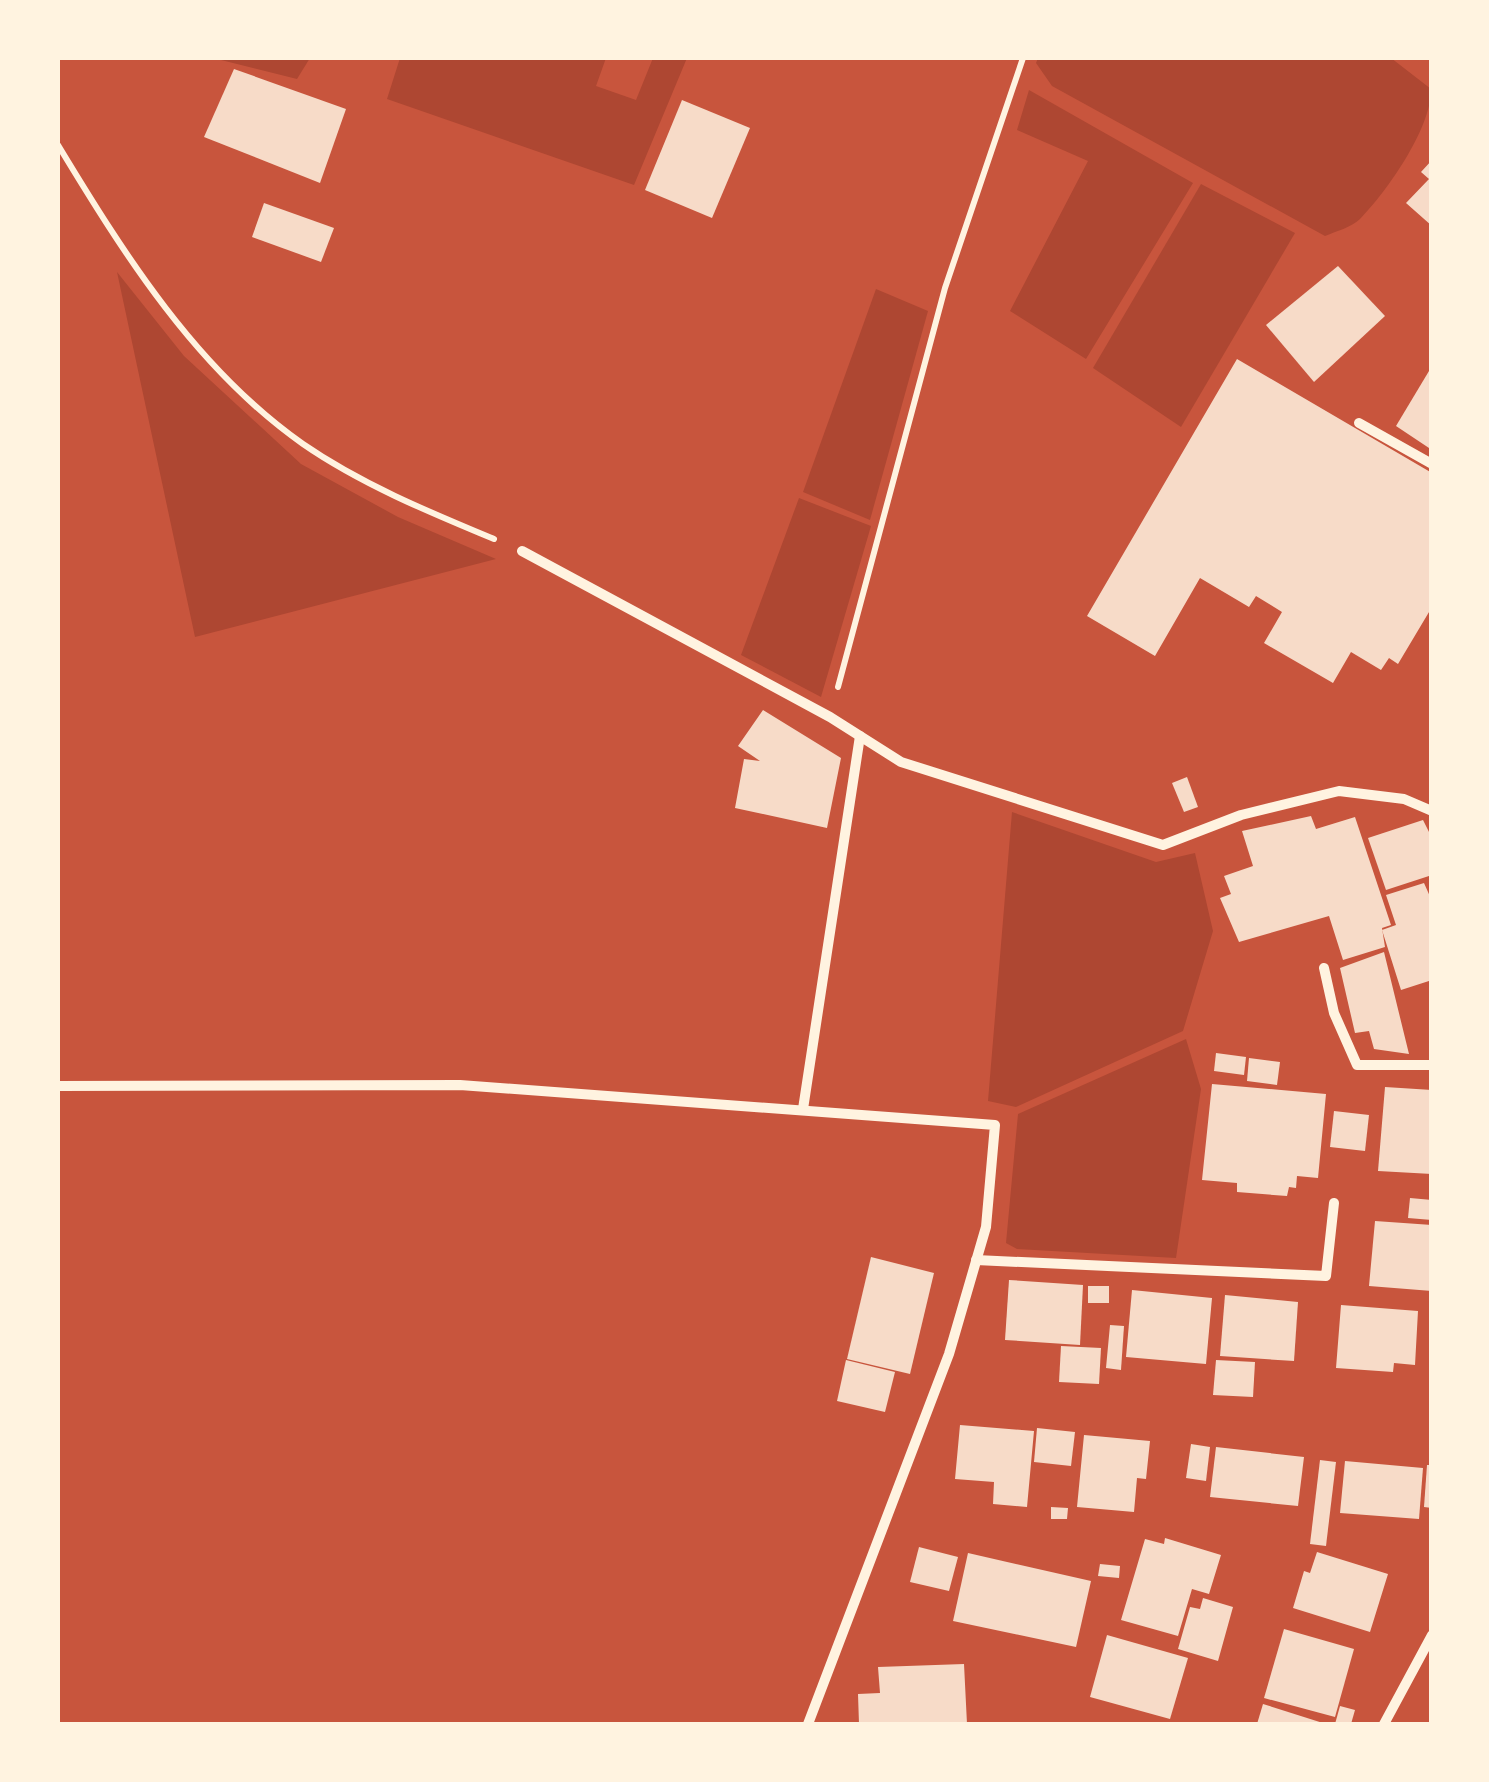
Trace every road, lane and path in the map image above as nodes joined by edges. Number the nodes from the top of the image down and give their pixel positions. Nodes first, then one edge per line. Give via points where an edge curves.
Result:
1 (1023, 58) edge
2 (58, 145) edge
3 (1360, 423) dead end
4 (1432, 464) edge
5 (522, 551) joint
6 (830, 717) junction
7 (860, 736) junction
8 (1432, 810) edge
9 (1324, 968) dead end
10 (1432, 1065) edge
11 (58, 1086) edge
12 (804, 1108) junction
13 (1334, 1202) dead end
14 (976, 1260) junction
15 (1432, 1635) edge
16 (808, 1724) edge
17 (1384, 1724) edge

1 - 6 path via 946,288
2 - 5 path via 133,269 226,378 303,444 404,501
3 - 4 street
5 - 6 street
6 - 7 street
7 - 8 street via 901,762 1162,845 1240,815 1339,791
7 - 12 street
9 - 10 street via 1357,1065
11 - 12 street via 460,1086
12 - 14 street via 995,1125 986,1227
13 - 14 street via 1326,1276
14 - 16 street via 948,1354
15 - 17 street

